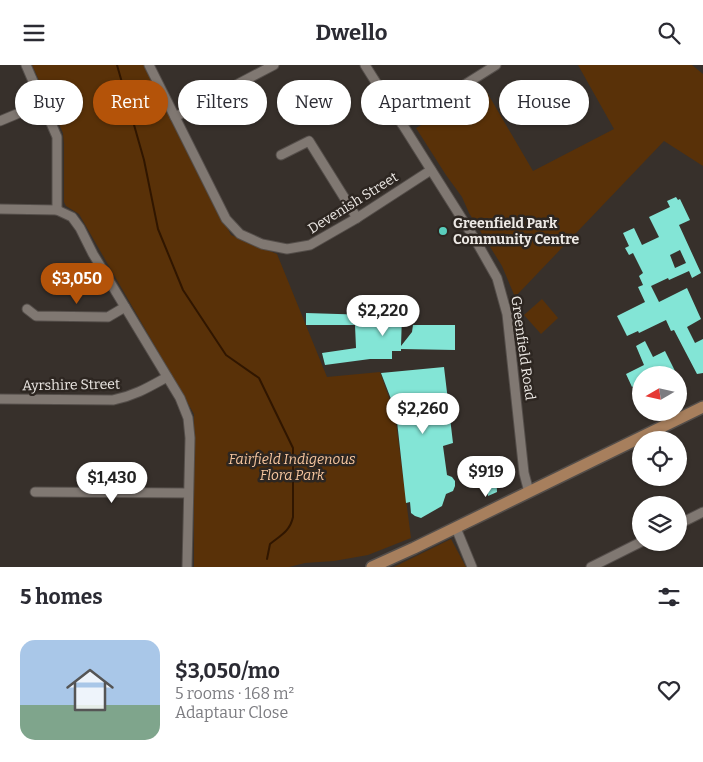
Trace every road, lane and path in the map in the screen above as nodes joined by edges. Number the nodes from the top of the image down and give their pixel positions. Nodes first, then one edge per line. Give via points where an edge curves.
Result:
1 (26, 65) edge
2 (149, 65) edge
3 (274, 65) edge
4 (365, 65) edge
5 (496, 65) edge
6 (483, 68) edge
7 (33, 80) edge
8 (374, 80) edge
9 (466, 80) edge
10 (15, 115) edge
11 (175, 117) junction
12 (0, 121) edge
13 (52, 125) edge
14 (403, 125) edge
15 (281, 155) dead end
16 (431, 170) junction
17 (0, 209) edge
18 (57, 210) junction
19 (357, 218) junction
20 (125, 307) junction
21 (27, 309) dead end
22 (167, 377) junction
23 (0, 399) edge
24 (703, 407) edge
25 (35, 492) dead end
26 (529, 492) junction
27 (188, 493) junction
28 (703, 512) edge
29 (687, 520) edge
30 (456, 528) junction
31 (632, 546) edge
32 (187, 567) edge
33 (372, 567) edge
34 (472, 567) edge
35 (591, 567) edge

1 - 7 street
2 - 11 street, Devenish Street
3 - 11 street
4 - 8 street, Greenfield Road
5 - 6 street
6 - 9 street
10 - 12 street
11 - 19 street, Devenish Street via 226,219 240,233 262,244 287,249 310,245
13 - 18 street via 58,143
14 - 16 street, Greenfield Road
15 - 19 street via 309,141
16 - 19 street, Devenish Street
16 - 26 street, Greenfield Road via 491,266 503,296
17 - 18 street
18 - 20 street via 68,213 77,222
20 - 21 street via 108,317 36,316
20 - 22 street
22 - 23 street, Ayrshire Street via 142,392 113,400
22 - 27 street via 188,418
24 - 26 main road
25 - 27 street
26 - 30 main road
27 - 32 street
28 - 29 street
30 - 33 main road
30 - 34 street
31 - 35 street

